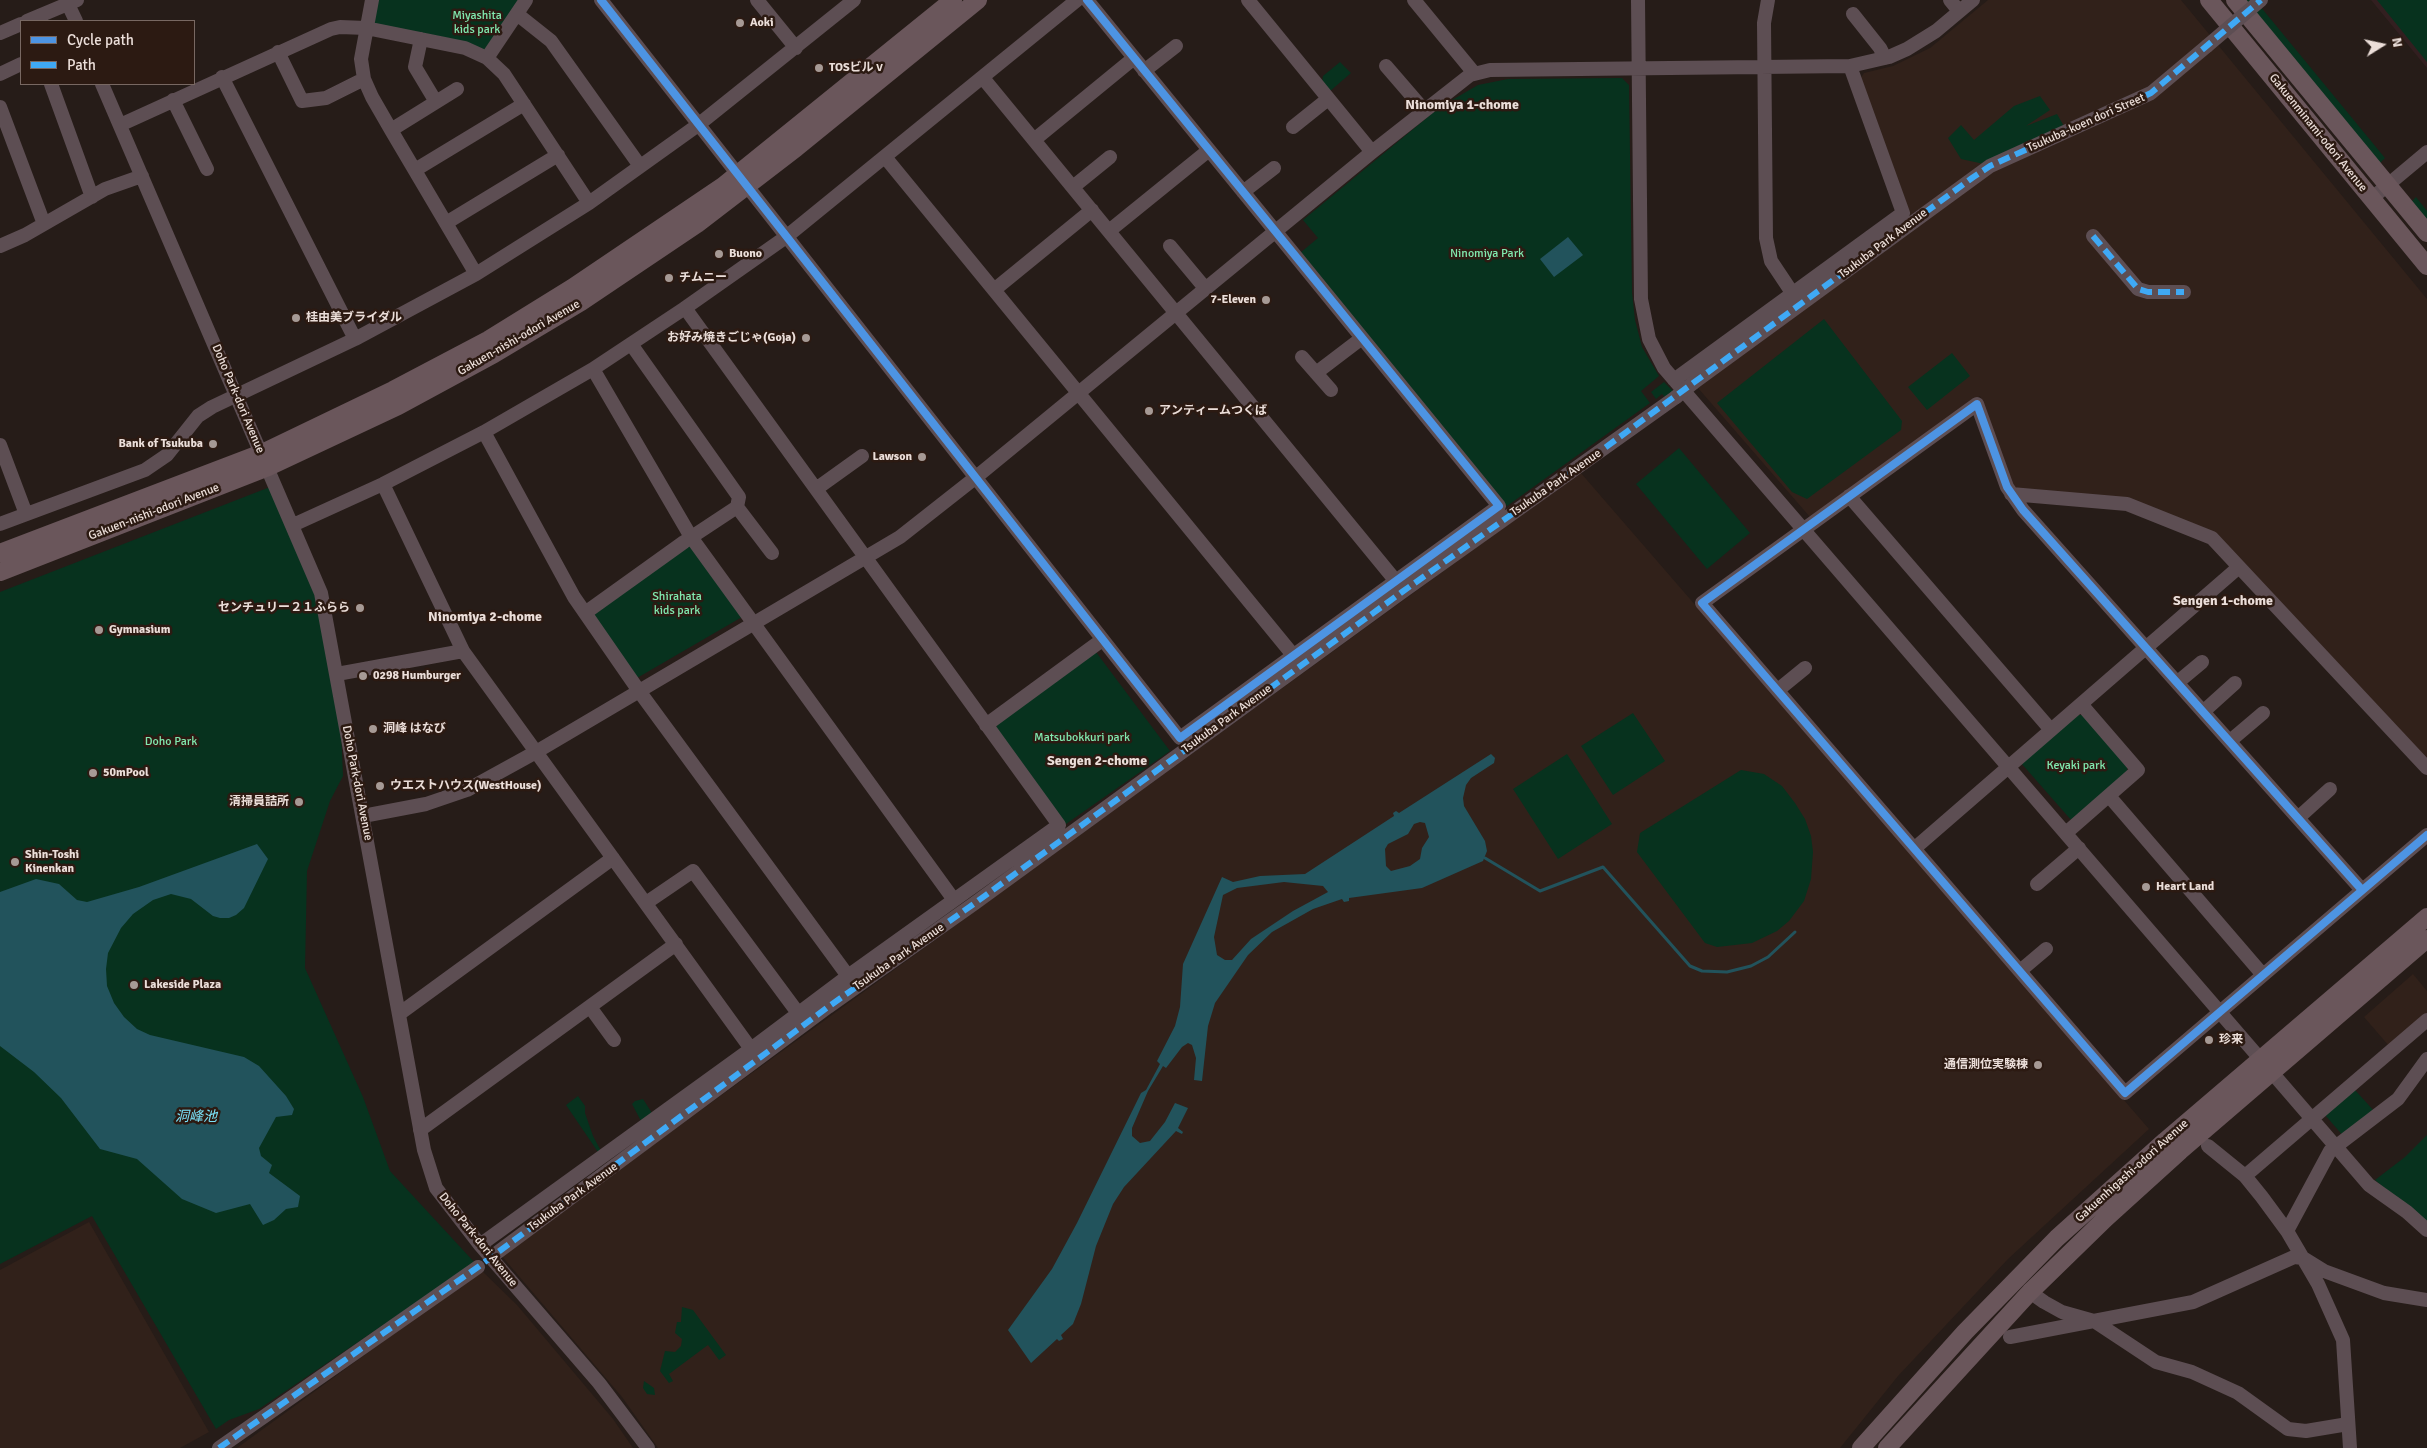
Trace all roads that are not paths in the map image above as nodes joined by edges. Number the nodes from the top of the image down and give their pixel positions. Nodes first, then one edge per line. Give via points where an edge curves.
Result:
1 (372, 0) edge
2 (526, 0) edge
3 (601, 0) edge
4 (757, 0) edge
5 (854, 0) edge
6 (953, 0) edge
7 (978, 0) edge
8 (1077, 0) edge
9 (1087, 0) edge
10 (1248, 0) edge
11 (1414, 0) edge
12 (1638, 0) edge
13 (1768, 0) edge
14 (1950, 0) edge
15 (1973, 0) edge
16 (2209, 0) edge
17 (2235, 0) edge
18 (2261, 0) edge
19 (70, 1) edge
20 (1959, 11) junction
21 (517, 14) junction
22 (1853, 14) dead end
23 (30, 20) edge
24 (76, 20) edge
25 (20, 24) edge
26 (366, 28) junction
27 (0, 33) edge
28 (421, 39) junction
29 (1176, 46) dead end
30 (796, 48) junction
31 (278, 52) junction
32 (487, 58) junction
33 (1134, 58) junction
34 (1885, 58) junction
35 (20, 64) edge
36 (1386, 66) dead end
37 (1850, 66) junction
38 (1764, 67) junction
39 (1639, 69) junction
40 (1144, 71) junction
41 (1474, 73) junction
42 (0, 74) edge
43 (222, 77) junction
44 (983, 78) junction
45 (364, 79) junction
46 (51, 85) edge
47 (102, 85) edge
48 (457, 89) dead end
49 (1328, 99) junction
50 (173, 100) junction
51 (436, 102) junction
52 (524, 104) junction
53 (0, 106) edge
54 (1424, 110) junction
55 (120, 125) junction
56 (698, 125) junction
57 (1293, 127) dead end
58 (391, 130) junction
59 (1034, 140) junction
60 (1209, 150) junction
61 (1372, 152) junction
62 (2427, 152) edge
63 (558, 155) junction
64 (1110, 156) dead end
65 (885, 157) junction
66 (640, 166) junction
67 (1274, 168) dead end
68 (207, 169) dead end
69 (415, 170) junction
70 (142, 176) junction
71 (742, 180) junction
72 (2388, 185) junction
73 (1073, 187) junction
74 (1958, 189) joint
75 (1243, 192) junction
76 (92, 197) junction
77 (2371, 199) junction
78 (589, 203) junction
79 (1092, 210) junction
80 (446, 223) junction
81 (44, 224) junction
82 (1109, 231) junction
83 (1275, 231) junction
84 (2427, 233) edge
85 (2094, 236) dead end
86 (786, 237) junction
87 (0, 246) edge
88 (1170, 246) dead end
89 (2427, 266) edge
90 (476, 274) junction
91 (1205, 288) junction
92 (994, 290) junction
93 (2184, 292) dead end
94 (1794, 294) junction
95 (685, 308) junction
96 (1176, 312) junction
97 (1362, 338) junction
98 (355, 339) junction
99 (631, 344) junction
100 (1302, 357) dead end
101 (593, 369) junction
102 (1316, 373) junction
103 (1674, 380) junction
104 (1331, 390) dead end
105 (1078, 393) junction
106 (236, 395) junction
107 (484, 432) junction
108 (0, 445) edge
109 (862, 456) dead end
110 (265, 460) junction
111 (975, 478) junction
112 (383, 484) junction
113 (816, 489) junction
114 (2012, 494) junction
115 (1849, 496) junction
116 (737, 507) junction
117 (26, 514) junction
118 (0, 524) edge
119 (293, 525) junction
120 (1804, 530) junction
121 (691, 537) junction
122 (0, 553) edge
123 (772, 553) dead end
124 (865, 557) junction
125 (2240, 567) junction
126 (0, 572) edge
127 (1395, 580) junction
128 (585, 613) junction
129 (753, 623) junction
130 (1102, 640) junction
131 (2147, 647) junction
132 (463, 651) junction
133 (1293, 656) junction
134 (2202, 662) dead end
135 (1805, 668) dead end
136 (337, 674) junction
137 (2178, 682) junction
138 (2235, 682) dead end
139 (640, 690) junction
140 (1778, 690) junction
141 (2081, 704) junction
142 (2204, 711) junction
143 (2263, 713) dead end
144 (986, 725) junction
145 (2051, 730) junction
146 (2230, 741) junction
147 (536, 752) junction
148 (2010, 767) junction
149 (2427, 768) edge
150 (2330, 789) dead end
151 (2109, 796) junction
152 (363, 816) junction
153 (2298, 818) junction
154 (2066, 833) junction
155 (2427, 835) edge
156 (1914, 848) junction
157 (2079, 848) junction
158 (613, 858) junction
159 (2037, 884) dead end
160 (2362, 890) junction
161 (954, 900) junction
162 (646, 903) junction
163 (2427, 917) edge
164 (2427, 939) edge
165 (676, 944) junction
166 (2046, 949) dead end
167 (2020, 971) junction
168 (2262, 975) junction
169 (848, 976) junction
170 (590, 1006) junction
171 (2221, 1012) junction
172 (798, 1013) junction
173 (399, 1014) junction
174 (2427, 1020) edge
175 (614, 1040) dead end
176 (751, 1049) junction
177 (2427, 1059) edge
178 (2266, 1066) junction
179 (2311, 1118) junction
180 (420, 1130) junction
181 (2208, 1146) dead end
182 (2336, 1147) junction
183 (2245, 1176) junction
184 (2427, 1230) edge
185 (2287, 1231) junction
186 (480, 1245) junction
187 (498, 1252) dead end
188 (2303, 1258) junction
189 (478, 1267) dead end
190 (2030, 1292) junction
191 (2427, 1300) edge
192 (2094, 1321) junction
193 (2010, 1337) dead end
194 (2348, 1424) junction
195 (218, 1448) edge
196 (648, 1448) edge
197 (1861, 1448) edge
198 (1887, 1448) edge
199 (2350, 1448) edge

1 - 26 street
2 - 21 street
3 - 56 street
4 - 30 street
5 - 30 street
6 - 71 main road, Gakuen-nishi-odori Avenue
7 - 71 main road, Gakuen-nishi-odori Avenue
8 - 44 street
9 - 33 street
10 - 49 street
11 - 41 street
12 - 39 street
13 - 38 street via 1764,23
14 - 20 street
15 - 20 street
16 - 77 main road, Gakuenminami-odori Avenue
17 - 72 main road, Gakuenminami-odori Avenue
18 - 74 street, Tsukuba-koen dori Street, bridge via 2151,93 1990,166
19 - 23 street
19 - 24 street
20 - 34 street via 1921,41
21 - 32 street
21 - 66 street via 551,41
22 - 34 street
25 - 27 street
26 - 28 street
26 - 31 street via 331,29
26 - 45 street via 361,59
28 - 32 street via 465,48
28 - 51 street via 415,67
29 - 40 street
30 - 56 street
31 - 43 street
31 - 45 street via 302,101 326,98
32 - 52 street via 504,74
33 - 40 street
33 - 59 street
34 - 37 street
35 - 42 street
36 - 54 street
37 - 38 street
37 - 94 street via 1903,212
38 - 39 street
38 - 94 street via 1766,238 1771,261
39 - 41 street via 1490,70
39 - 103 street via 1642,304 1653,349
40 - 60 street
41 - 54 street
43 - 50 street
43 - 98 street
44 - 59 street
44 - 65 street
45 - 58 street
46 - 76 street
47 - 55 street, Doho Park-dori Avenue
48 - 51 street
49 - 57 street
49 - 61 street
50 - 55 street
50 - 68 street
51 - 58 street
52 - 63 street
52 - 69 street
53 - 81 street
54 - 61 street
55 - 70 street, Doho Park-dori Avenue
56 - 66 street
56 - 71 street
58 - 69 street
59 - 73 street
60 - 75 street
60 - 82 street
61 - 83 street
62 - 72 street
63 - 78 street
63 - 80 street
64 - 73 street
65 - 86 street
65 - 92 street
66 - 78 street
67 - 75 street
69 - 80 street
70 - 76 street
70 - 106 street, Doho Park-dori Avenue
71 - 86 street
71 - 110 main road, Gakuen-nishi-odori Avenue via 659,250 494,354 398,406
72 - 77 street
72 - 84 main road, Gakuenminami-odori Avenue
73 - 79 street
74 - 187 street, Tsukuba Park Avenue, bridge via 835,1002
75 - 83 street
76 - 81 street
77 - 89 main road, Gakuenminami-odori Avenue
78 - 90 street
79 - 82 street
79 - 92 street
80 - 90 street
81 - 87 street
82 - 96 street
83 - 91 street
83 - 97 street
85 - 93 street via 2138,289
86 - 95 street
86 - 111 street
88 - 91 street
90 - 98 street
91 - 96 street
92 - 105 street
94 - 103 street
95 - 99 street
95 - 113 street
96 - 105 street
96 - 127 street
97 - 102 street
97 - 127 street via 1500,506
98 - 106 street
99 - 101 street
99 - 116 street via 739,497
100 - 102 street
101 - 107 street
101 - 121 street
102 - 104 street
103 - 120 street
105 - 111 street
105 - 133 street
106 - 110 street, Doho Park-dori Avenue
106 - 117 street via 198,416 167,455 145,470
107 - 112 street
107 - 128 street
108 - 117 street
109 - 113 street
110 - 119 street, Doho Park-dori Avenue
110 - 122 main road, Gakuen-nishi-odori Avenue
110 - 126 main road, Gakuen-nishi-odori Avenue
111 - 124 street via 915,526
111 - 130 street
112 - 119 street
112 - 132 street
113 - 124 street
114 - 115 street via 1977,404
114 - 125 street via 2127,504 2212,538
114 - 131 street
115 - 120 street
115 - 145 street
116 - 121 street
116 - 123 street
117 - 118 street
119 - 136 street, Doho Park-dori Avenue via 321,593
120 - 140 street via 1702,603
120 - 148 street
121 - 128 street
121 - 129 street
124 - 129 street
124 - 144 street
125 - 131 street
125 - 149 street
127 - 133 street
128 - 139 street
129 - 139 street
129 - 161 street
130 - 133 street via 1180,738
130 - 144 street
131 - 137 street
131 - 141 street
132 - 136 street
132 - 147 street
134 - 137 street
135 - 140 street
136 - 152 street, Doho Park-dori Avenue
137 - 142 street
138 - 142 street
139 - 147 street
139 - 169 street
140 - 156 street
141 - 145 street
141 - 151 street via 2138,770
142 - 146 street
143 - 146 street
144 - 161 street via 1059,825
145 - 148 street
146 - 153 street
147 - 152 street via 448,798
147 - 158 street
148 - 154 street
148 - 156 street
150 - 153 street
151 - 154 street
151 - 168 street
152 - 173 street, Doho Park-dori Avenue
153 - 160 street
154 - 157 street
155 - 160 street
156 - 167 street
157 - 159 street
157 - 171 street
158 - 162 street
158 - 173 street
160 - 168 street
161 - 169 street
162 - 165 street
162 - 172 street via 693,871
163 - 178 main road, Gakuenhigashi-odori Avenue
164 - 178 main road, Gakuenhigashi-odori Avenue
165 - 170 street
165 - 176 street
166 - 167 street
167 - 171 street via 2125,1093
168 - 171 street
169 - 172 street
170 - 175 street
170 - 180 street
171 - 178 street
172 - 176 street
173 - 180 street, Doho Park-dori Avenue
174 - 179 street
176 - 186 street
177 - 182 street via 2398,1099
178 - 179 street
178 - 190 main road, Gakuenhigashi-odori Avenue
178 - 197 main road, Gakuenhigashi-odori Avenue via 2123,1177 2057,1238 1964,1332
179 - 182 street
179 - 183 street
180 - 186 street, Doho Park-dori Avenue via 436,1188
181 - 183 street
182 - 184 street via 2369,1185
182 - 185 street via 2330,1151
183 - 185 street
185 - 188 street
186 - 196 street, Doho Park-dori Avenue via 599,1383
188 - 191 street via 2324,1271 2384,1292
188 - 192 street via 2284,1259 2193,1302
188 - 194 street via 2343,1340
189 - 195 street
190 - 192 street via 2062,1312
190 - 198 main road, Gakuenhigashi-odori Avenue
192 - 193 street
192 - 194 street via 2156,1362 2192,1372 2238,1393 2288,1429 2306,1431
194 - 199 street

